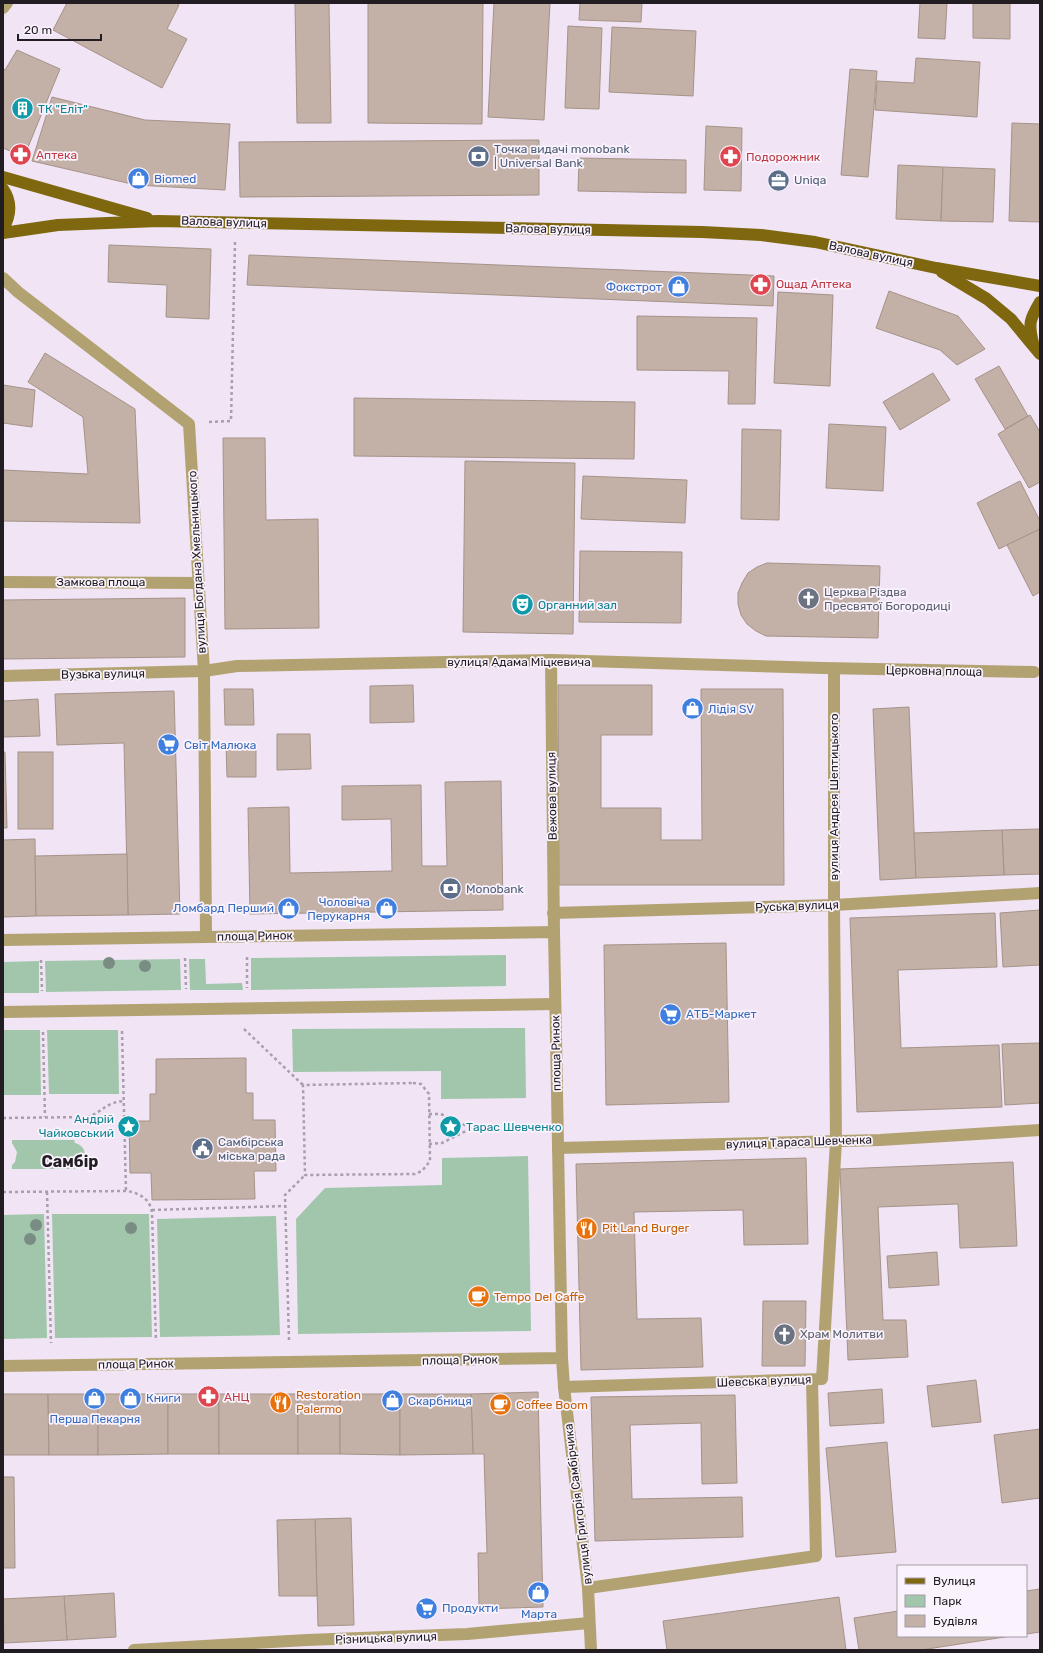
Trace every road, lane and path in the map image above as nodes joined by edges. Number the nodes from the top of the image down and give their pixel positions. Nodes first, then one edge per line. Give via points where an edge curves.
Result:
1 (6, 3) edge
2 (3, 8) edge
3 (3, 177) edge
4 (3, 189) edge
5 (158, 221) junction
6 (235, 223) junction
7 (3, 229) edge
8 (3, 233) edge
9 (936, 268) junction
10 (3, 278) edge
11 (1040, 286) edge
12 (1040, 302) edge
13 (1037, 350) edge
14 (189, 424) junction
15 (3, 582) edge
16 (199, 583) junction
17 (551, 660) junction
18 (834, 669) junction
19 (204, 671) junction
20 (1034, 672) dead end
21 (3, 676) edge
22 (1040, 893) edge
23 (834, 905) junction
24 (554, 914) junction
25 (554, 932) junction
26 (206, 937) junction
27 (246, 937) junction
28 (184, 938) junction
29 (3, 940) edge
30 (555, 1004) junction
31 (222, 1009) junction
32 (248, 1009) junction
33 (121, 1010) junction
34 (186, 1010) junction
35 (3, 1012) edge
36 (303, 1085) junction
37 (124, 1101) junction
38 (429, 1114) junction
39 (3, 1118) edge
40 (535, 1127) dead end
41 (472, 1128) junction
42 (1040, 1130) edge
43 (836, 1141) junction
44 (429, 1144) junction
45 (558, 1148) junction
46 (305, 1176) junction
47 (126, 1191) junction
48 (3, 1192) edge
49 (47, 1192) junction
50 (285, 1206) junction
51 (152, 1210) junction
52 (289, 1340) dead end
53 (156, 1342) dead end
54 (51, 1343) dead end
55 (562, 1358) junction
56 (3, 1366) edge
57 (812, 1380) junction
58 (564, 1387) junction
59 (588, 1588) junction
60 (589, 1623) junction
61 (134, 1650) edge
62 (591, 1650) edge

1 - 2 street
3 - 5 main road, Валова вулиця
4 - 7 main road via 10,206 8,220
5 - 6 main road, Валова вулиця
5 - 8 main road, Валова вулиця via 58,225
6 - 9 main road, Валова вулиця via 761,235 815,242
6 - 14 path via 231,421
9 - 11 main road, Валова вулиця
9 - 13 main road, Валова вулиця via 987,299 1011,318
10 - 14 street
12 - 13 main road, Валова вулиця via 1031,317 1029,327
14 - 16 street, вулиця Богдана Хмельницького
15 - 16 street, Замкова площа
16 - 19 street, вулиця Богдана Хмельницького
17 - 18 street, вулиця Адама Міцкевича
17 - 19 street, вулиця Адама Міцкевича via 237,666
17 - 24 street, Вежова вулиця
18 - 20 street, Церковна площа
18 - 23 street, вулиця Андрея Шептицького
19 - 21 street, Вузька вулиця
19 - 26 street, вулиця Богдана Хмельницького
22 - 23 street, Руська вулиця
23 - 24 street, Руська вулиця
23 - 43 street, вулиця Андрея Шептицького
24 - 25 street, Вежова вулиця
25 - 27 street, площа Ринок
25 - 30 street, площа Ринок
26 - 27 street, площа Ринок
26 - 28 street, площа Ринок
27 - 32 path
28 - 29 street, площа Ринок
28 - 34 path
30 - 32 street, площа Ринок
30 - 45 street, площа Ринок
31 - 32 street, площа Ринок
31 - 34 street, площа Ринок
31 - 36 path
33 - 34 street, площа Ринок
33 - 35 street, площа Ринок
33 - 37 path
36 - 38 path via 421,1084 429,1094
36 - 46 path
37 - 39 path via 110,1103 95,1114 86,1116
37 - 47 path
38 - 41 path via 441,1114
38 - 44 path
40 - 41 path
41 - 44 path via 442,1143
42 - 43 street, вулиця Тараса Шевченка
43 - 45 street, вулиця Тараса Шевченка
43 - 57 street, Шевська вулиця via 822,1379
44 - 46 path via 430,1161 422,1171 415,1174
45 - 55 street, площа Ринок
46 - 50 path via 285,1195
47 - 49 path
47 - 51 path via 142,1196
48 - 49 path
49 - 54 path
50 - 51 path
50 - 52 path
51 - 53 path
55 - 56 street, площа Ринок
55 - 58 street, вулиця Григорія Самбірчика
57 - 58 street, Шевська вулиця
57 - 59 street via 816,1556
58 - 59 street, вулиця Григорія Самбірчика
59 - 60 street, вулиця Григорія Самбірчика
60 - 61 street, Різницька вулиця via 466,1634
60 - 62 street, вулиця Григорія Самбірчика

